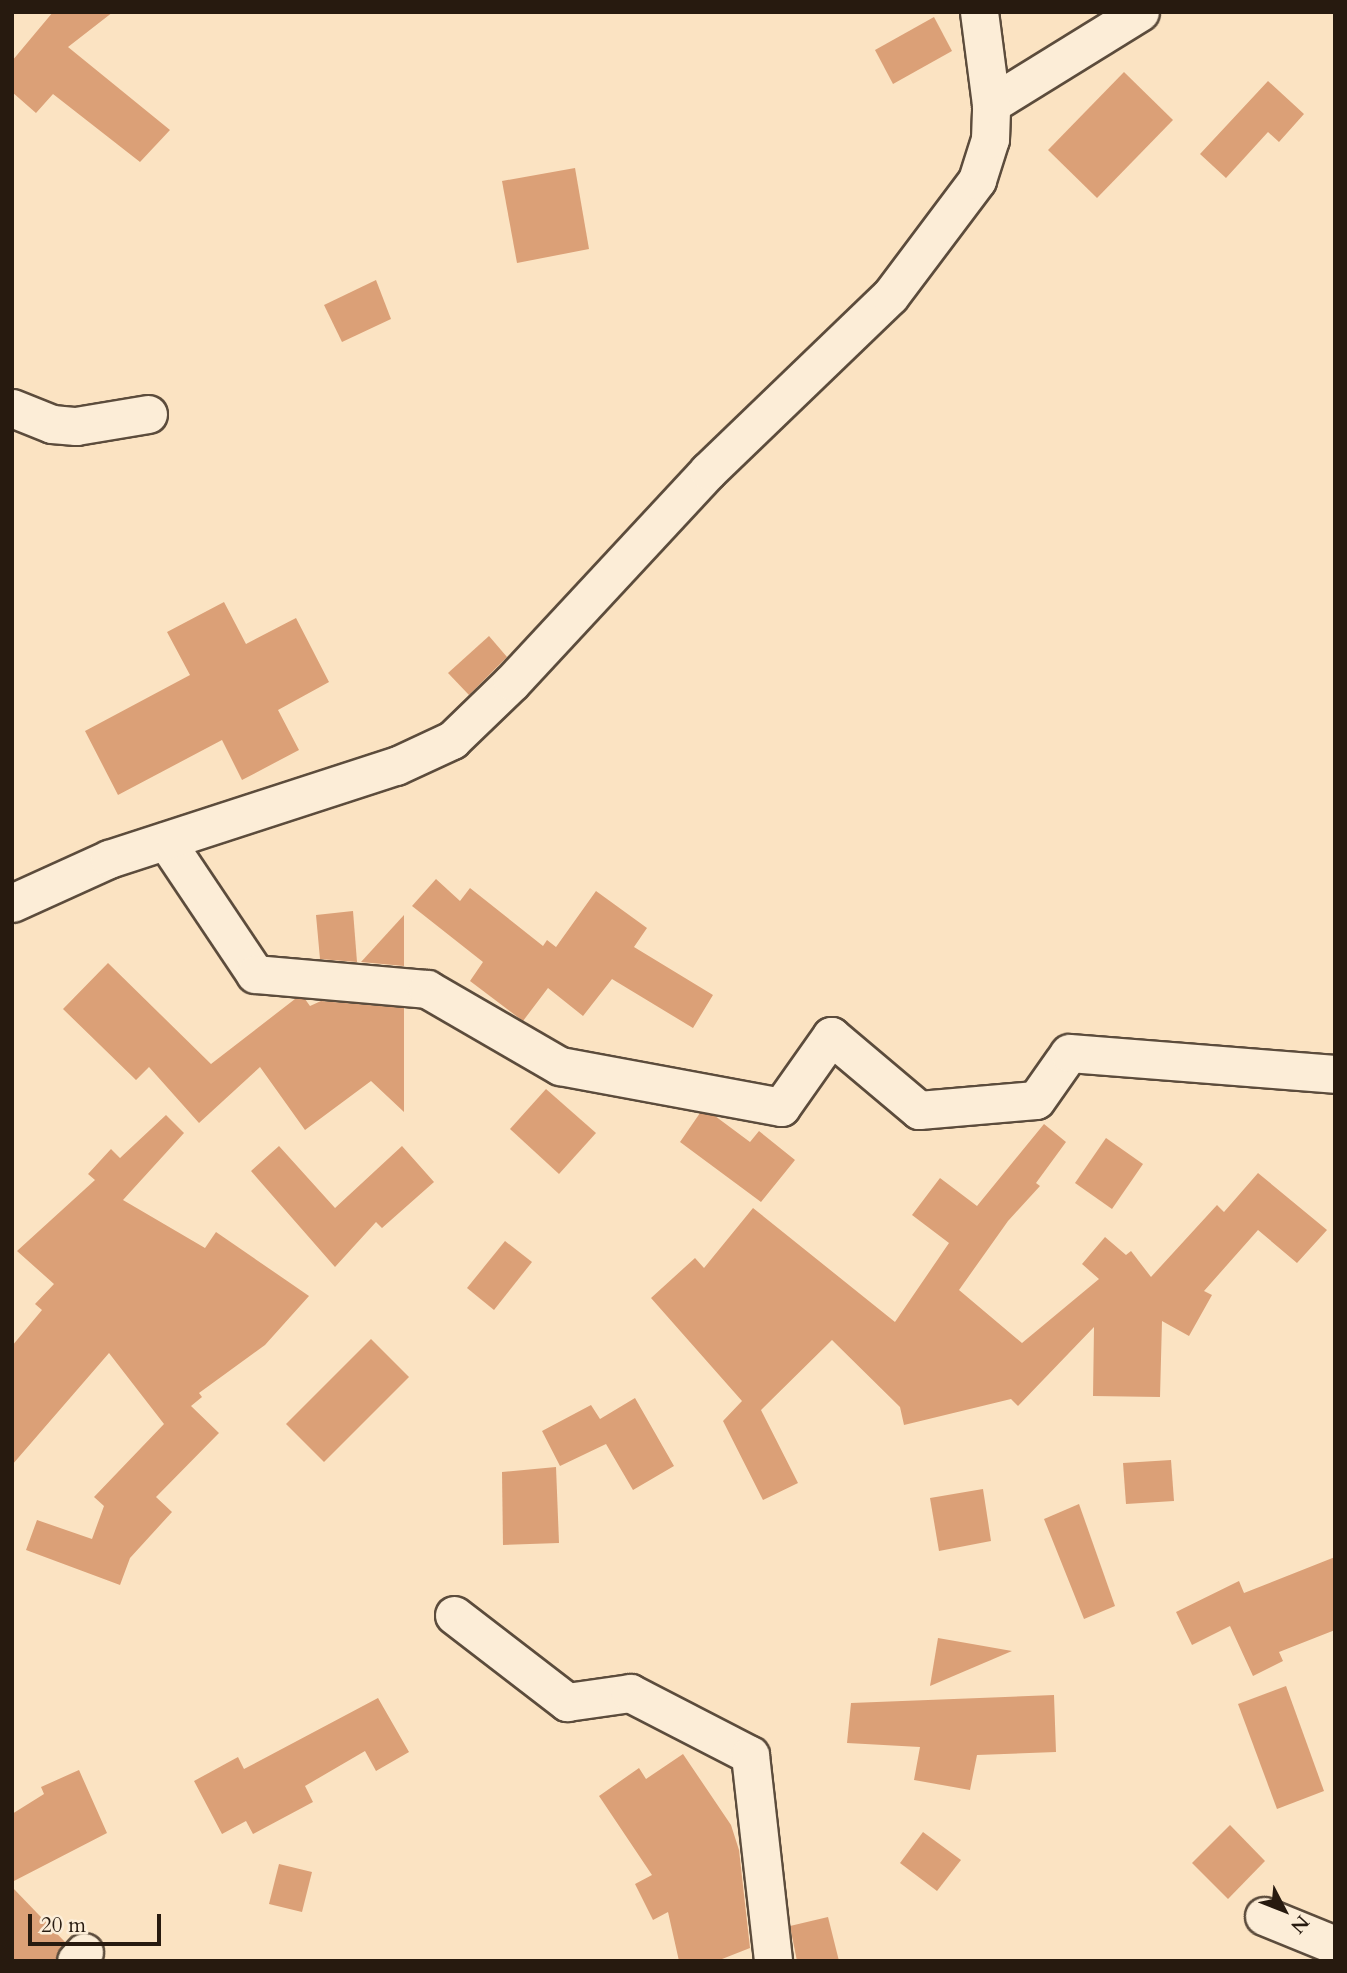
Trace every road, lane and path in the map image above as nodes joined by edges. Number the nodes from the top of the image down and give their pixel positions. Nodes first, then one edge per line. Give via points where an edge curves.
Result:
1 (979, 12) edge
2 (1140, 12) edge
3 (991, 104) junction
4 (12, 408) edge
5 (148, 414) dead end
6 (166, 841) junction
7 (12, 903) edge
8 (1335, 1074) edge
9 (454, 1615) dead end
10 (1264, 1916) dead end
11 (1335, 1945) edge
12 (773, 1961) edge

1 - 3 street
2 - 3 street
3 - 6 street via 990,139 977,180 890,296 708,471 452,740 396,766
4 - 5 street via 52,424 76,426
6 - 7 street via 109,859
6 - 8 street via 255,974 427,989 560,1066 781,1107 831,1036 919,1110 1036,1100 1069,1053
9 - 12 street via 567,1702 630,1693 750,1755
10 - 11 street

